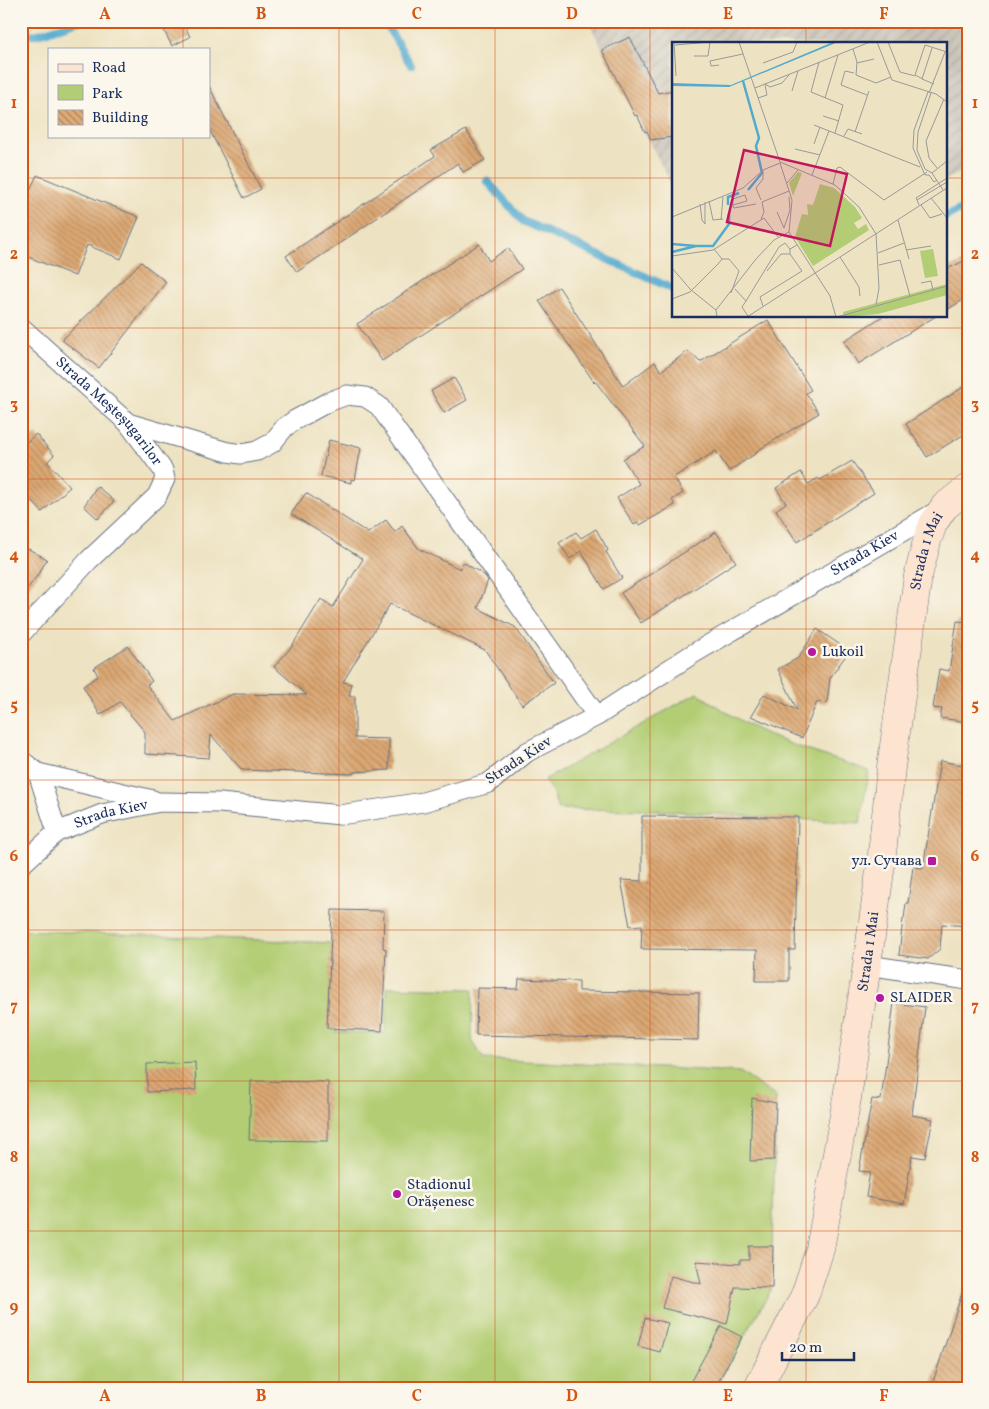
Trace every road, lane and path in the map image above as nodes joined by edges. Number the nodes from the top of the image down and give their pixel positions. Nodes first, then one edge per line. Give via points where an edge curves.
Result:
1 (21, 327) edge
2 (128, 423) junction
3 (968, 488) edge
4 (944, 507) junction
5 (21, 634) edge
6 (597, 716) junction
7 (21, 760) edge
8 (38, 773) junction
9 (160, 802) junction
10 (57, 832) junction
11 (21, 865) edge
12 (867, 965) junction
13 (968, 980) edge
14 (758, 1388) edge

1 - 2 street, Strada Meșteșugarilor
2 - 5 street, Strada Meșteșugarilor via 163,470 163,488 89,560
2 - 6 street via 241,454 257,451 272,443 295,420 347,395 364,397 379,406
3 - 4 main road, Strada Kiev
4 - 6 street, Strada Kiev via 691,655
4 - 12 main road, Strada 1 Mai via 927,541 914,596
6 - 9 street, Strada Kiev via 527,752 489,783 423,802 340,815 220,803
7 - 8 street
8 - 9 street
8 - 10 street
9 - 10 street, Strada Kiev via 102,814
10 - 11 street, Strada Kiev
12 - 13 street
12 - 14 main road, Strada 1 Mai via 820,1249 804,1295

